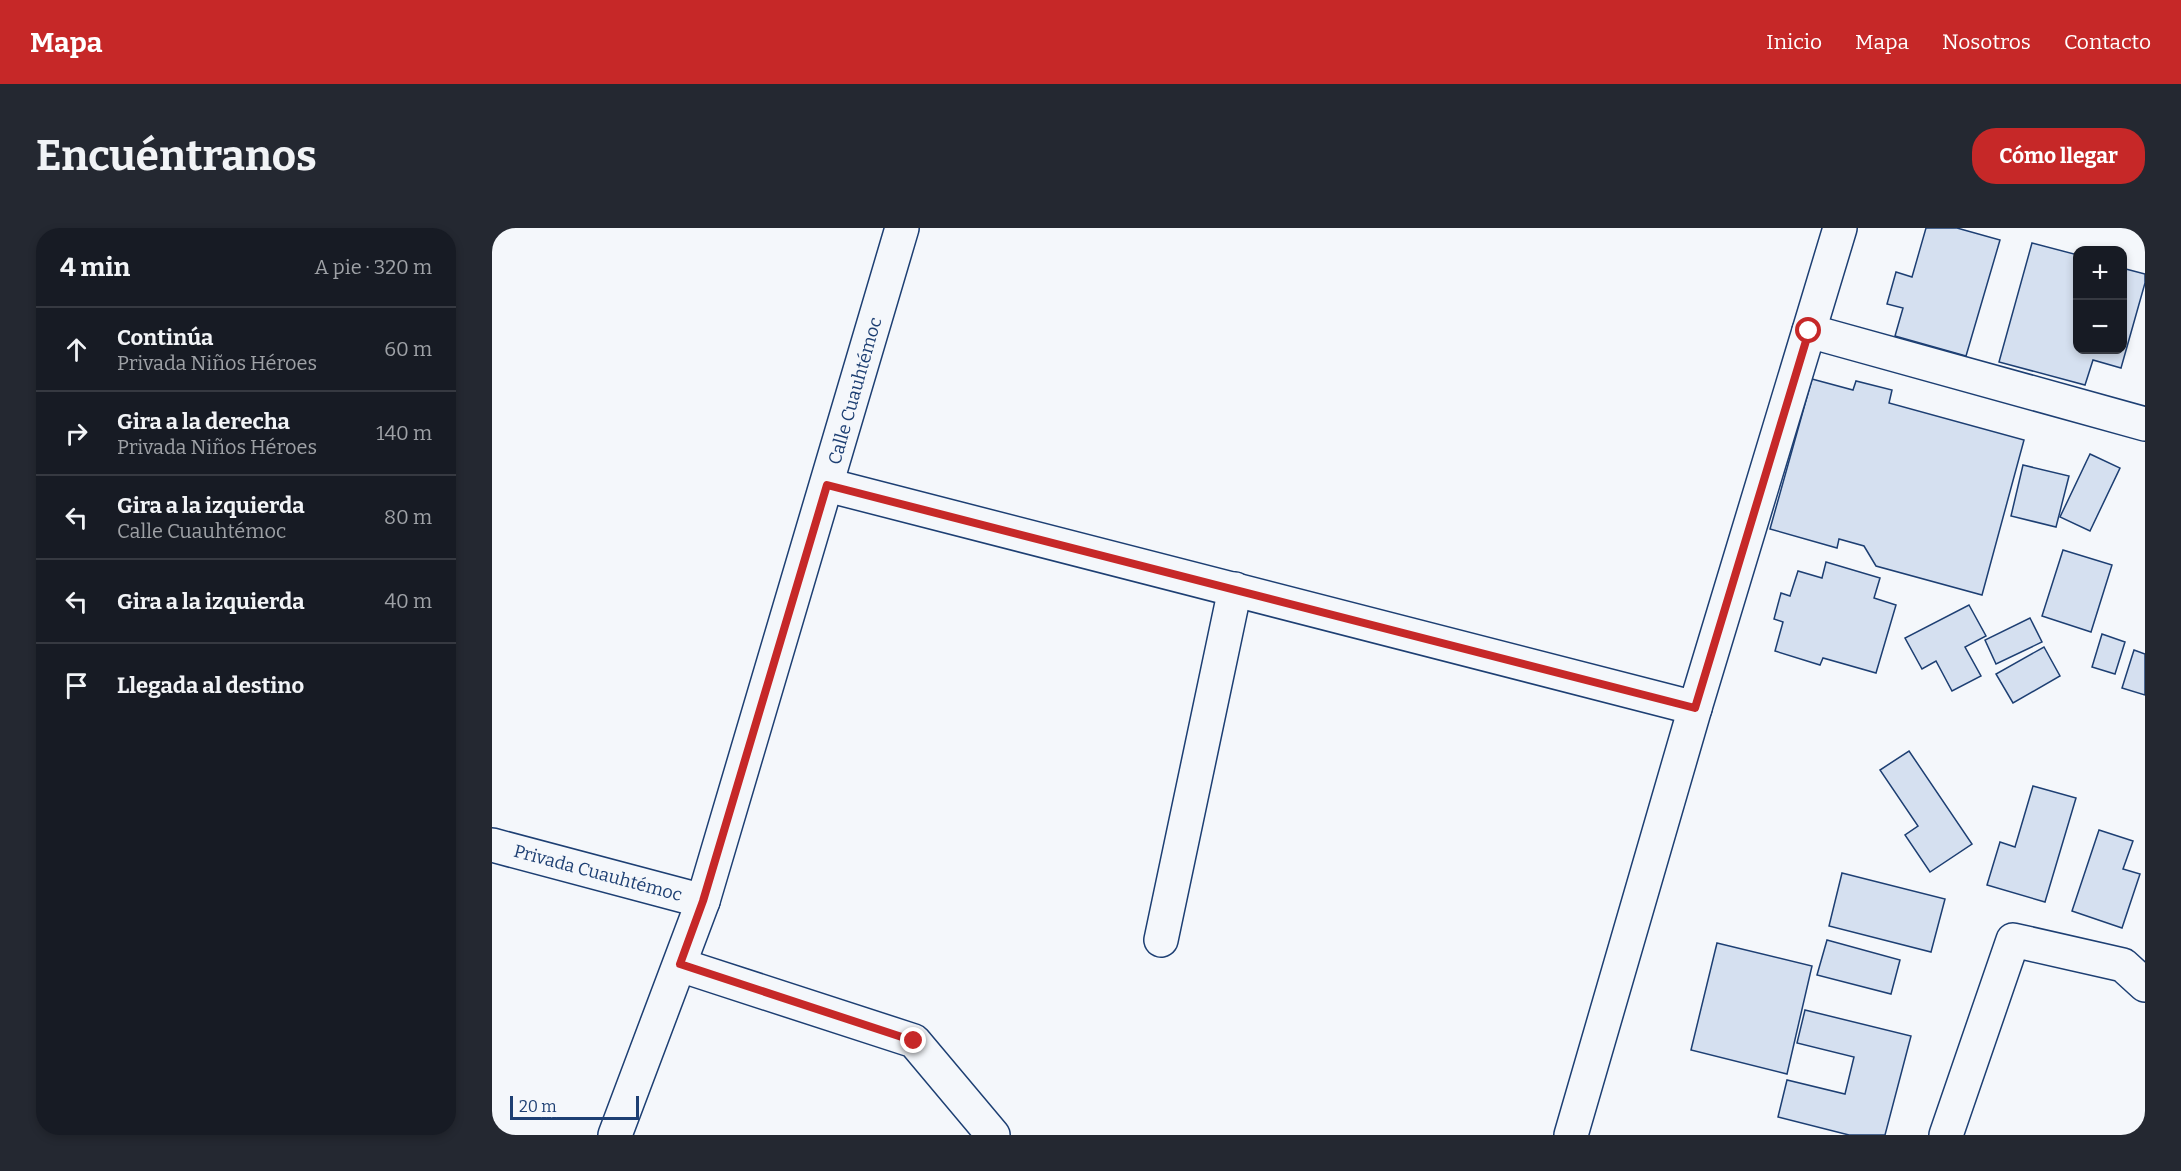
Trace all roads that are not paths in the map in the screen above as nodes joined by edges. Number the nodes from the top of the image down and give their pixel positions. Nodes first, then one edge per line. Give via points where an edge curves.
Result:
1 (902, 228) edge
2 (1840, 228) edge
3 (1809, 331) junction
4 (2145, 424) edge
5 (827, 485) junction
6 (1235, 589) junction
7 (1695, 708) junction
8 (492, 845) edge
9 (703, 901) junction
10 (1161, 940) dead end
11 (680, 964) junction
12 (2145, 985) edge
13 (615, 1135) edge
14 (993, 1135) edge
15 (1571, 1135) edge
16 (1946, 1135) edge

1 - 5 street, Calle Cuauhtémoc
2 - 3 street
3 - 4 street
3 - 7 street
5 - 6 street
5 - 9 street, Calle Cuauhtémoc
6 - 7 street
6 - 10 street
7 - 15 street
8 - 9 street, Privada Cuauhtémoc
9 - 11 street, Calle Cuauhtémoc
11 - 13 street, Calle Cuauhtémoc
11 - 14 street via 914,1041
12 - 16 street via 2123,965 2013,940

